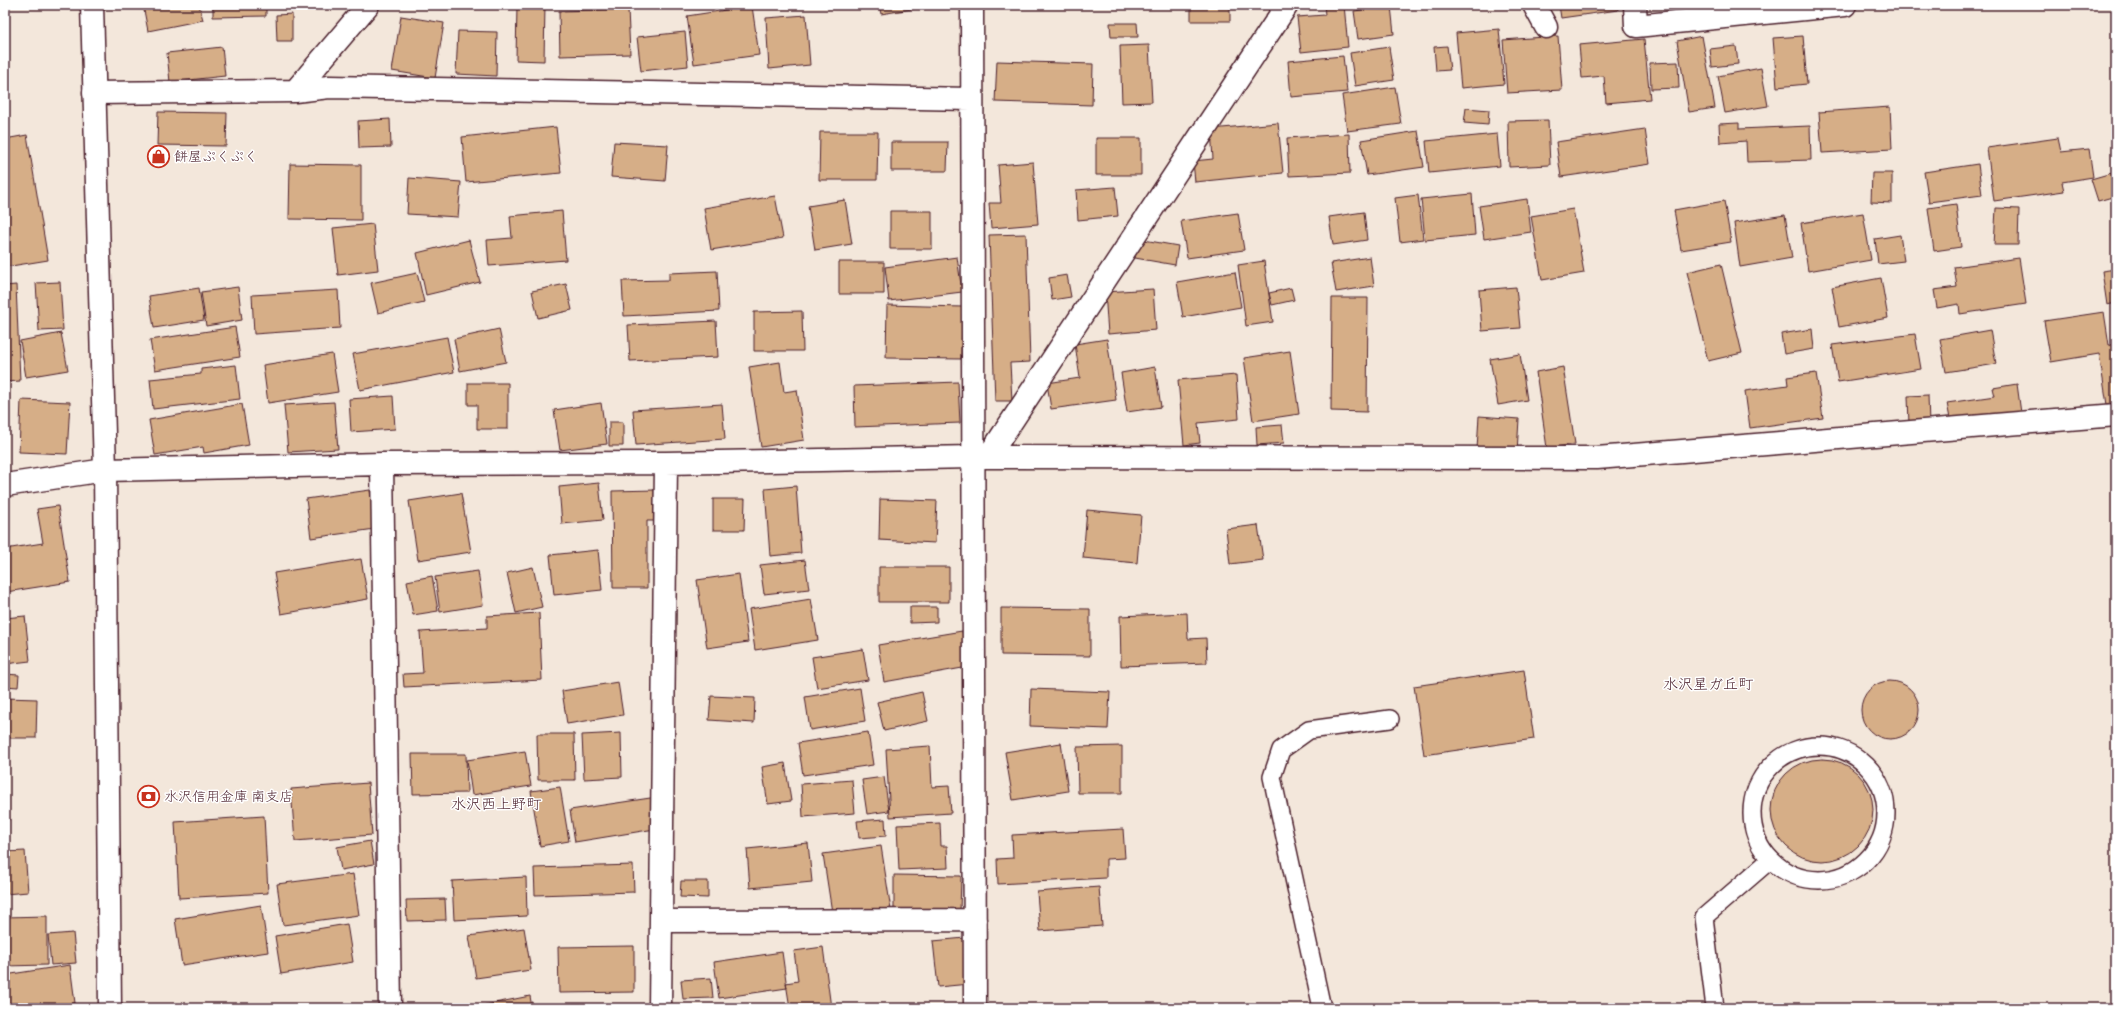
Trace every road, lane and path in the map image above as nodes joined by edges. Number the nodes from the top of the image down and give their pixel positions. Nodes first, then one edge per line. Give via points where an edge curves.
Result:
1 (92, 5) edge
2 (368, 5) edge
3 (972, 5) edge
4 (1287, 5) edge
5 (1534, 5) edge
6 (1635, 5) edge
7 (1846, 5) edge
8 (1546, 27) dead end
9 (295, 91) junction
10 (94, 93) junction
11 (971, 99) junction
12 (2116, 415) edge
13 (980, 457) junction
14 (666, 463) junction
15 (382, 464) junction
16 (105, 470) junction
17 (5, 485) edge
18 (1390, 720) dead end
19 (1770, 860) junction
20 (975, 920) junction
21 (661, 921) junction
22 (110, 1008) edge
23 (390, 1008) edge
24 (660, 1008) edge
25 (975, 1008) edge
26 (1322, 1008) edge
27 (1715, 1008) edge

1 - 10 street
2 - 9 street
3 - 11 street
4 - 13 street
5 - 8 street
6 - 7 street via 1636,26
9 - 10 street
9 - 11 street via 330,87
10 - 16 street
11 - 13 street
12 - 13 street via 1596,458
13 - 14 street
13 - 20 street
14 - 15 street
14 - 21 street
15 - 16 street
15 - 23 street
16 - 17 street
16 - 22 street
18 - 26 lane via 1309,730 1281,750 1272,777
19 - 19 lane via 1789,874 1810,880 1833,879 1854,871 1871,855 1882,837 1886,816 1883,794 1874,774 1859,759 1839,749 1818,746 1796,750 1777,761 1762,777 1753,797 1752,820 1758,842
19 - 27 lane via 1704,916
20 - 21 street
20 - 25 street
21 - 24 street

